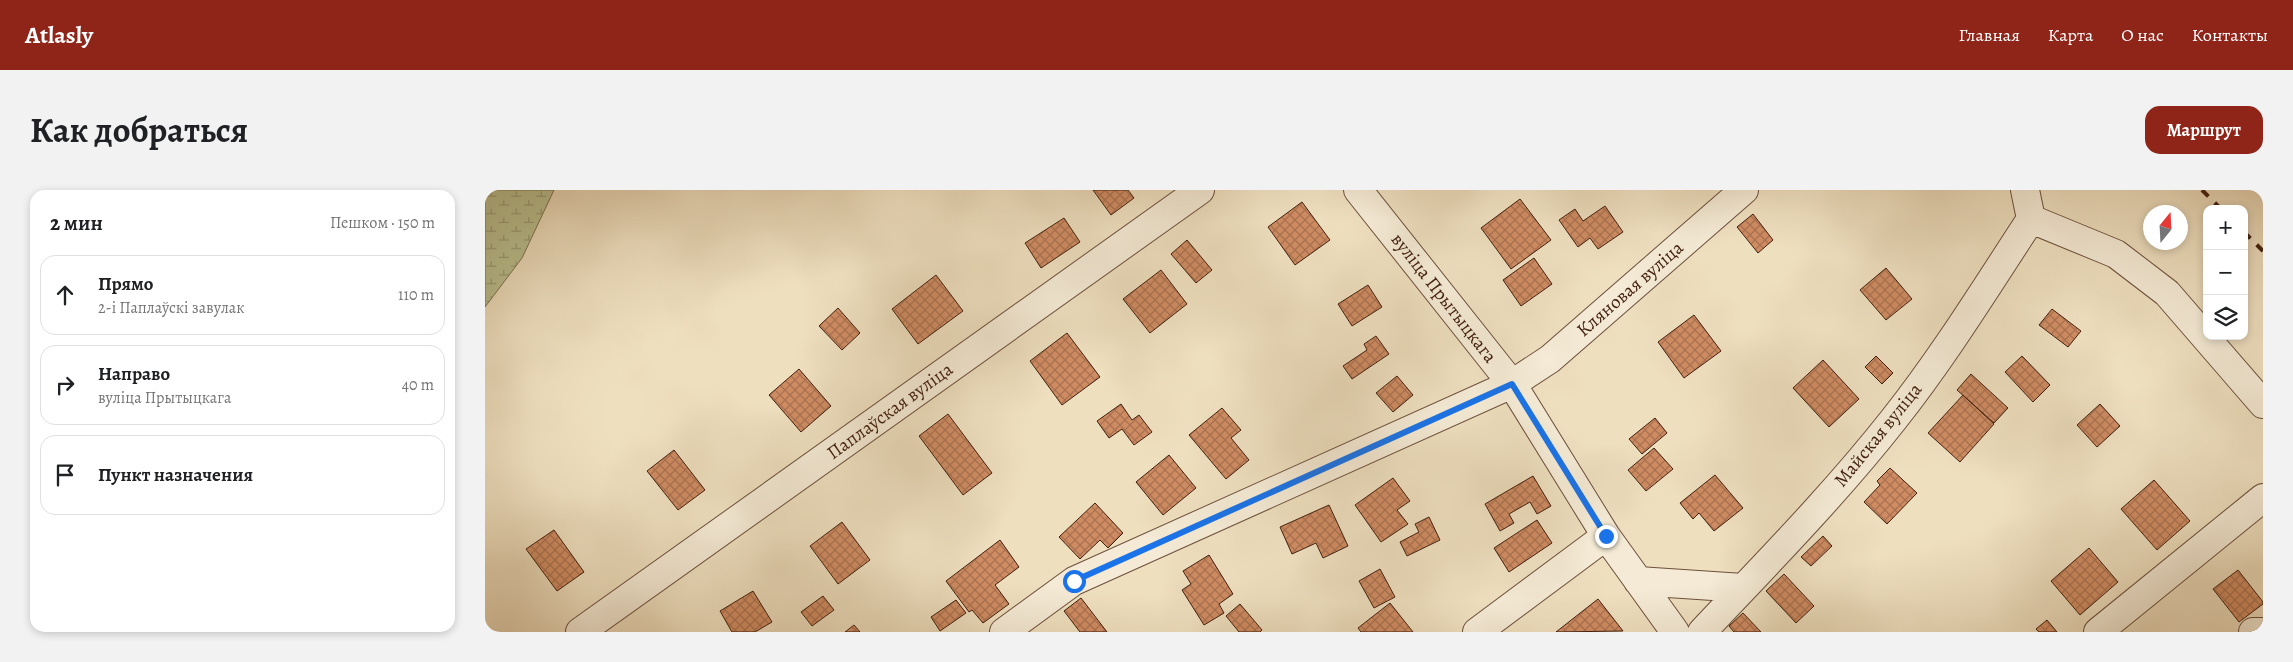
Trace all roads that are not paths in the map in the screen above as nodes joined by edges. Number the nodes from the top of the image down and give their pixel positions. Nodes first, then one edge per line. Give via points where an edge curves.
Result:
1 (1200, 190) edge
2 (1358, 190) edge
3 (1744, 190) edge
4 (2025, 190) edge
5 (2031, 220) junction
6 (1512, 384) junction
7 (2263, 404) edge
8 (2263, 498) edge
9 (1606, 536) junction
10 (1638, 581) junction
11 (1743, 588) junction
12 (580, 632) edge
13 (1004, 632) edge
14 (1477, 632) edge
15 (1675, 632) edge
16 (1702, 632) edge
17 (2098, 632) edge
18 (2253, 632) edge
19 (2263, 632) edge

1 - 12 street, Паплаўская вуліца
2 - 6 street, вуліца Прытыцкага
3 - 6 street, Кляновая вуліца via 1550,359
4 - 5 street
5 - 7 street via 2116,254 2167,293
5 - 11 street, Майская вуліца via 1895,418 1815,513
6 - 9 street, вуліца Прытыцкага
6 - 13 street, Кляновая вуліца via 1074,581
8 - 17 street
9 - 10 street, вуліца Прытыцкага
9 - 14 street
10 - 11 street
10 - 15 street, вуліца Прытыцкага
11 - 16 street, Майская вуліца
18 - 19 street

